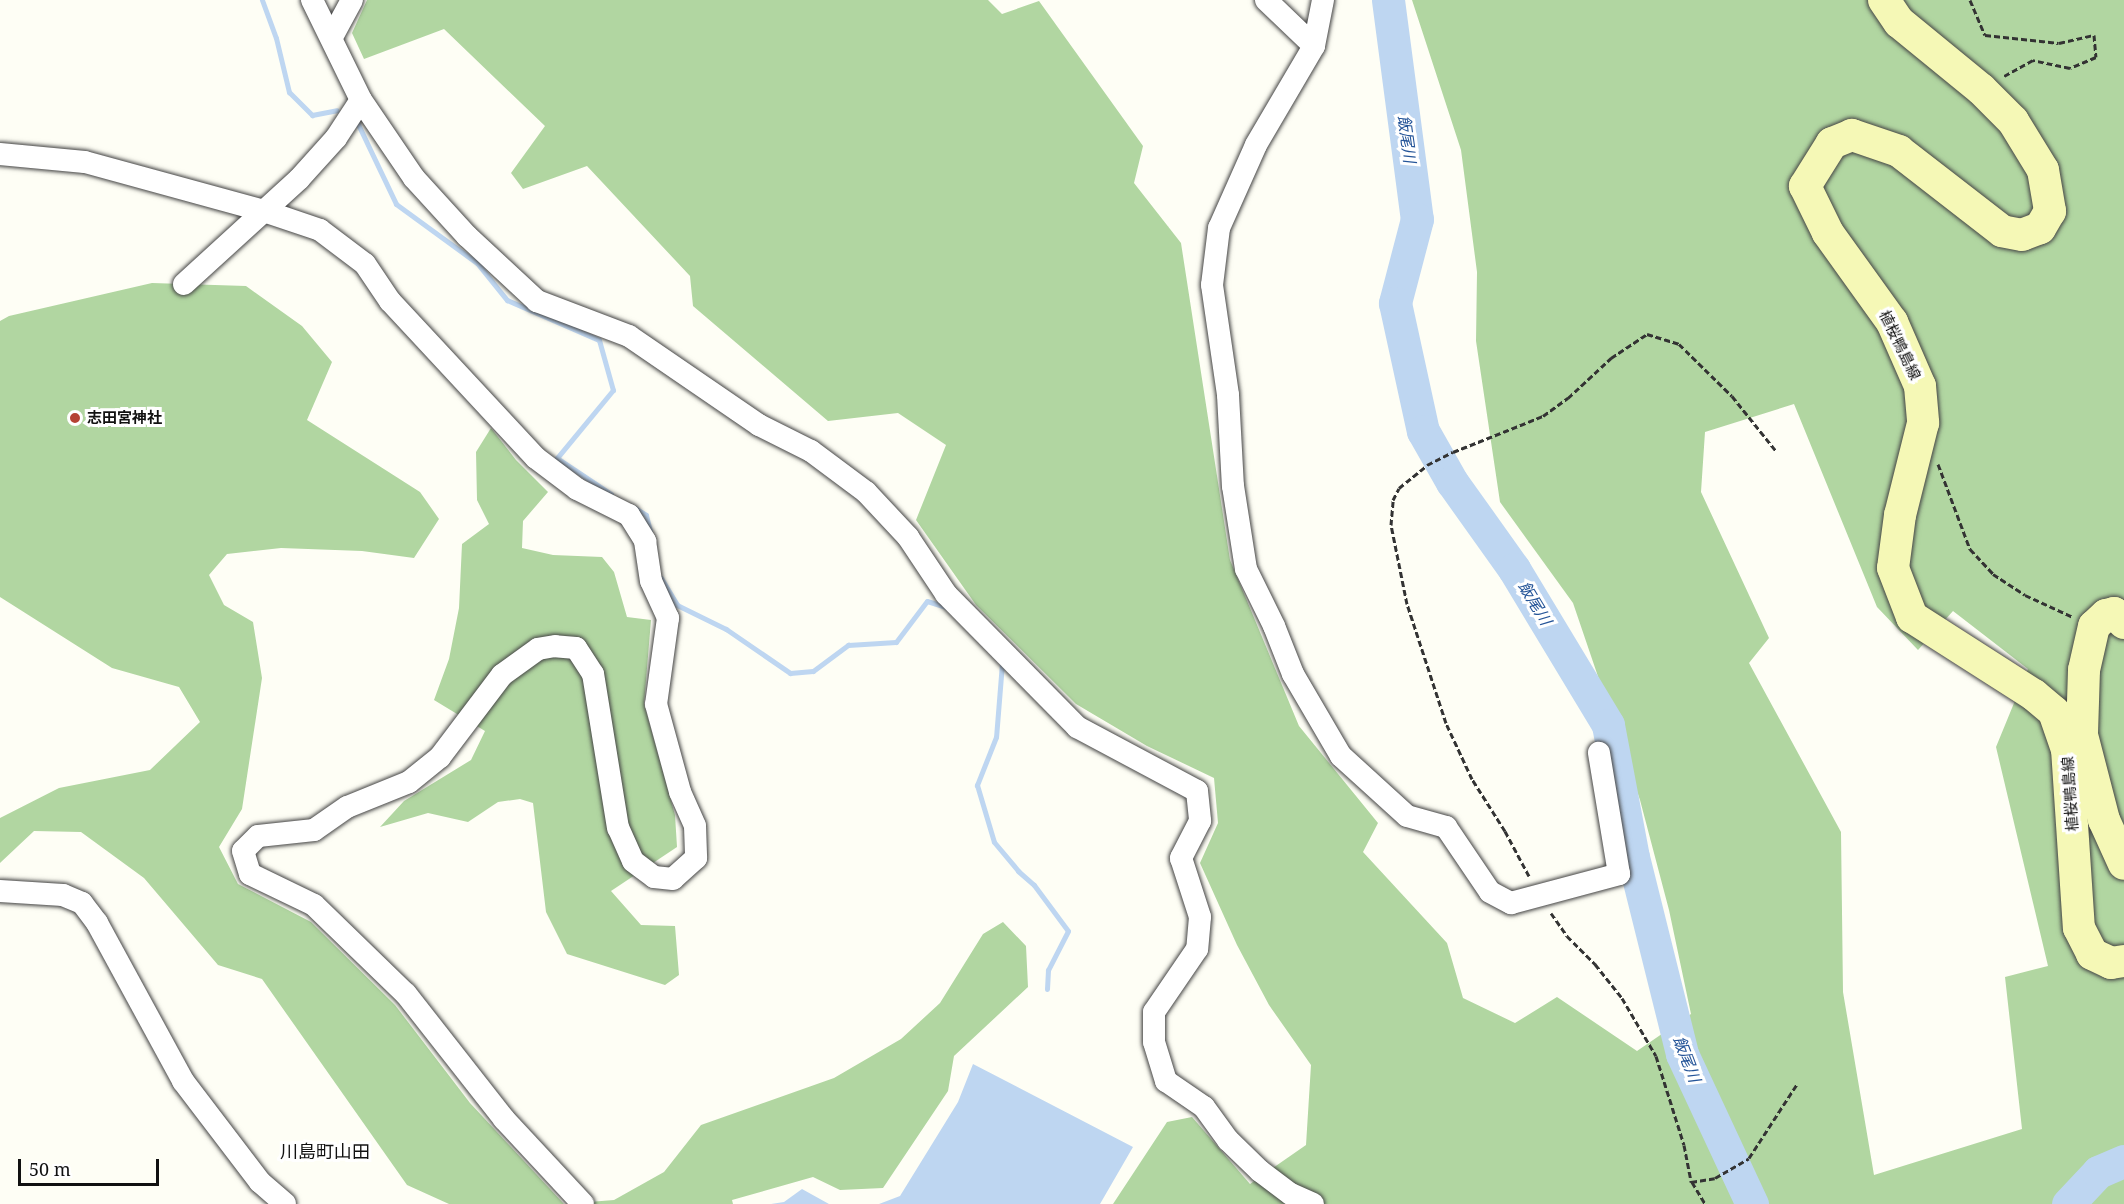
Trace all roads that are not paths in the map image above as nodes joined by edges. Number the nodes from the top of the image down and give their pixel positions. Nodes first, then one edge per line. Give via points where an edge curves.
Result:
1 (312, 0) edge
2 (352, 0) edge
3 (1266, 0) edge
4 (1323, 0) edge
5 (1884, 0) edge
6 (332, 37) junction
7 (1314, 46) junction
8 (361, 100) junction
9 (0, 154) edge
10 (264, 211) junction
11 (184, 284) dead end
12 (2109, 624) edge
13 (1599, 753) dead end
14 (2124, 864) edge
15 (0, 891) edge
16 (2124, 962) edge
17 (285, 1204) edge
18 (583, 1204) edge
19 (1313, 1204) edge

1 - 6 street
2 - 6 street
3 - 7 street
4 - 7 street
5 - 16 main road, 植桜鴨島線 via 1899,22 1981,89 2013,121 2043,170 2050,211 2040,228 2022,235 2002,231 1899,151 1852,135 1832,143 1805,186 1828,233 1892,322 1920,386 1923,423 1900,515 1893,568 1912,617 2034,695 2054,712 2067,749 2079,928 2091,954 2111,963
6 - 8 street
7 - 13 street via 1256,145 1219,228 1212,285 1228,396 1233,486 1246,569 1293,674 1341,756 1407,816 1446,827 1490,892 1511,903 1619,874
8 - 10 street via 336,138
8 - 19 street via 414,178 467,236 537,301 628,336 759,425 811,452 866,492 908,537 946,594 1077,727 1197,791 1200,821 1181,858 1200,916 1197,949 1154,1012 1154,1042 1166,1081 1204,1107 1228,1140 1260,1171
9 - 10 street via 85,162
10 - 11 street
10 - 18 street via 320,230 365,264 403,315 536,458 577,489 629,515 645,541 651,581 668,618 656,705 680,792 695,826 696,858 673,879 654,877 633,861 618,828 593,675 576,648 555,646 538,649 502,675 440,757 409,782 347,807 314,830 258,836 243,851 250,874 314,905 406,994 504,1119
12 - 14 main road, 植桜鴨島線 via 2084,670 2082,735 2103,820
15 - 17 street via 63,895 82,903 183,1081 260,1182

